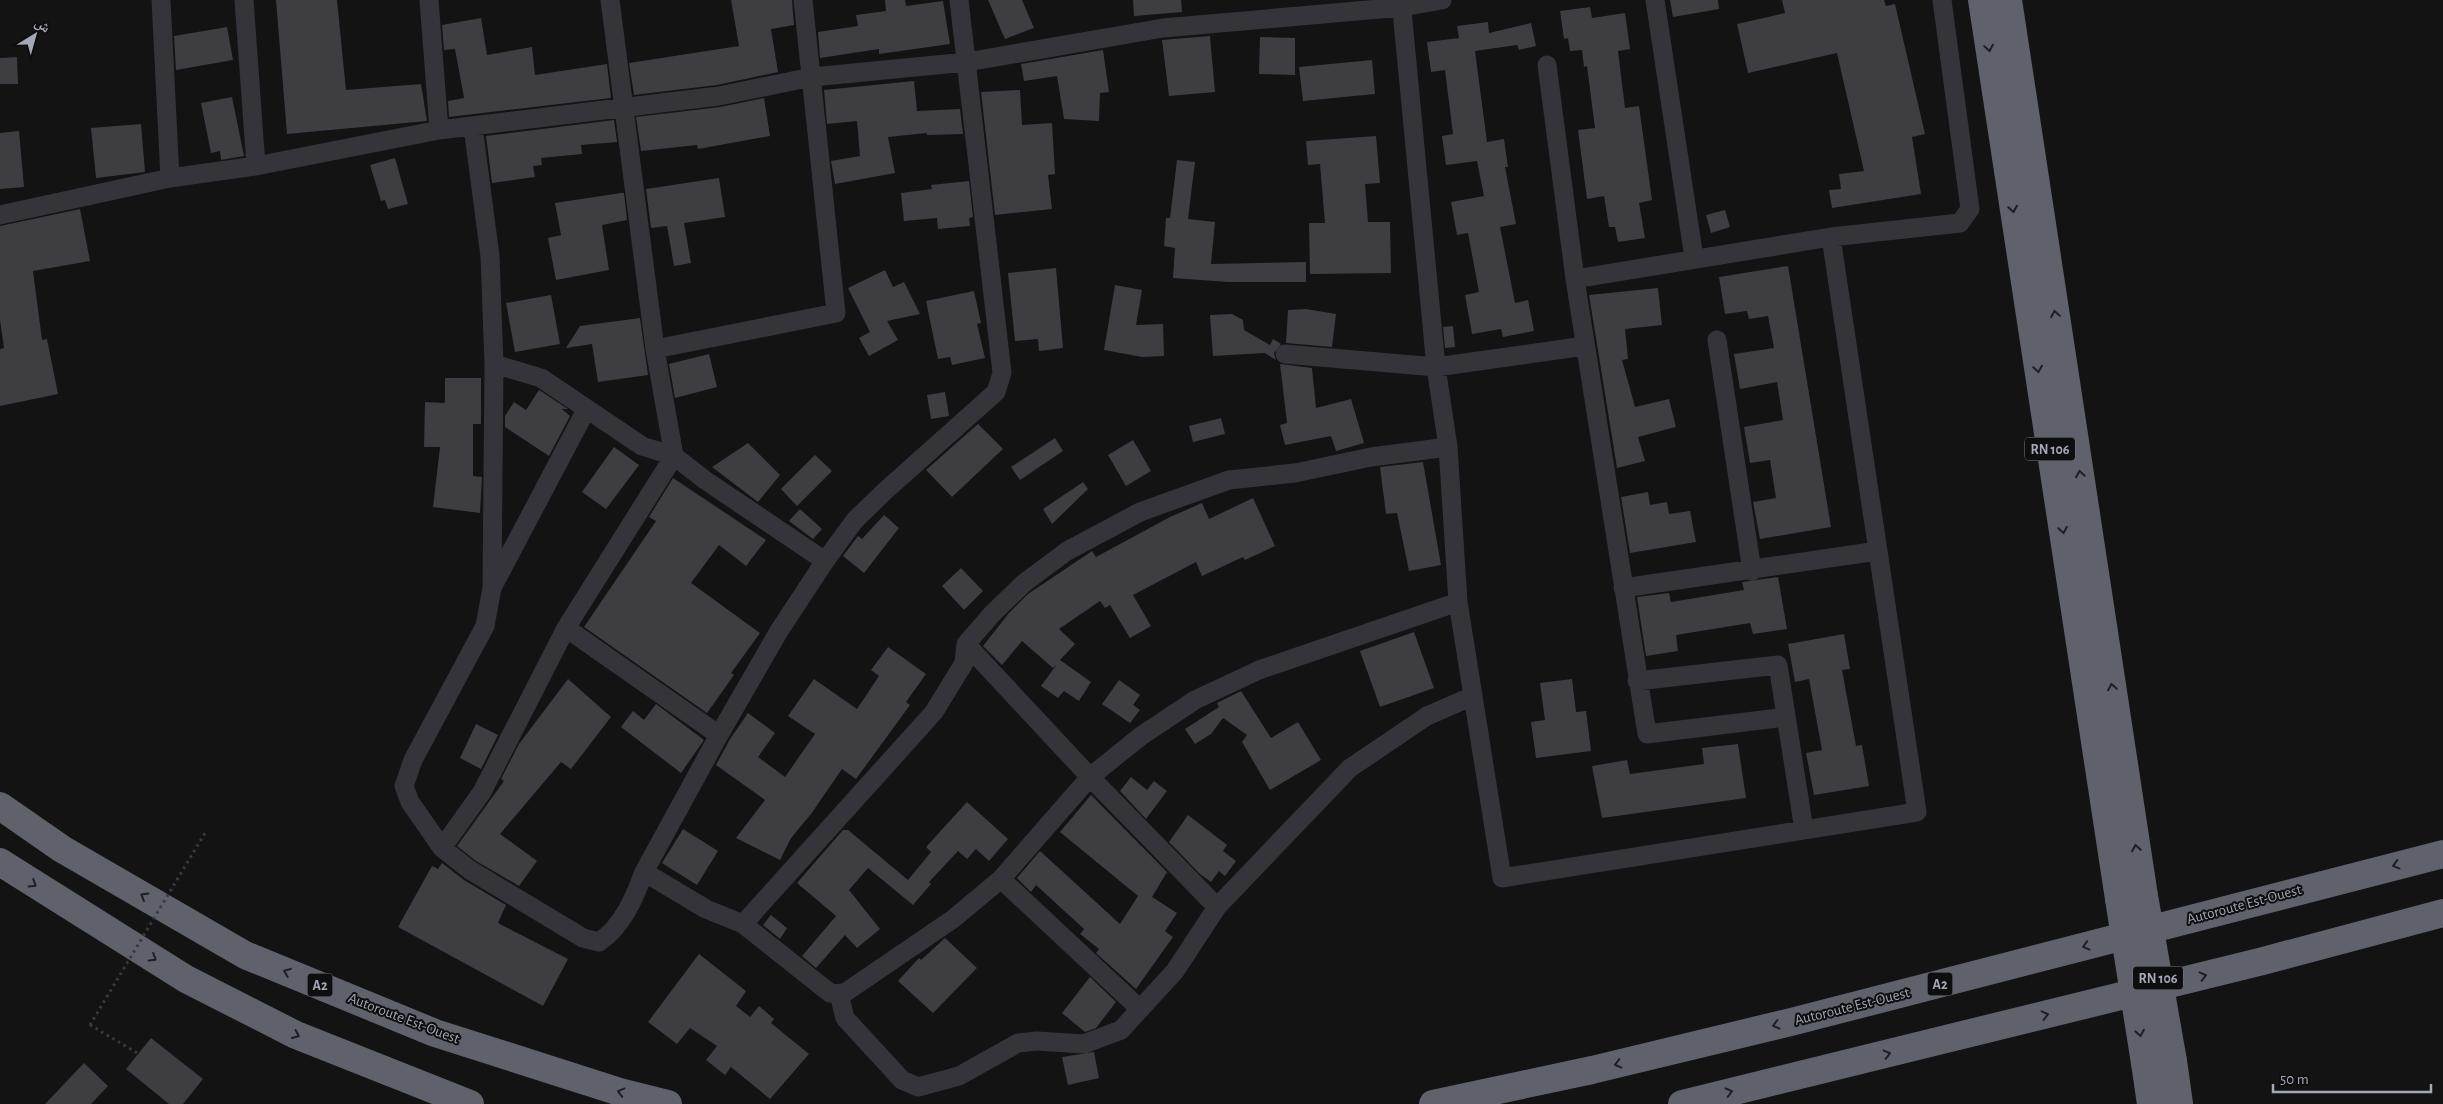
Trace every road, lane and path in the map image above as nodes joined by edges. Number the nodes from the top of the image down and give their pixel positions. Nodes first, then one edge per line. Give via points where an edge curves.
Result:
1 (161, 0) edge
2 (244, 0) edge
3 (429, 0) edge
4 (610, 0) edge
5 (803, 0) edge
6 (959, 0) edge
7 (1442, 0) edge
8 (1656, 0) edge
9 (1942, 0) edge
10 (1982, 0) edge
11 (2008, 0) edge
12 (1402, 3) edge
13 (967, 62) junction
14 (1547, 64) dead end
15 (812, 77) junction
16 (626, 107) junction
17 (473, 127) junction
18 (439, 130) junction
19 (256, 166) junction
20 (170, 178) junction
21 (0, 215) edge
22 (1831, 237) junction
23 (1694, 258) junction
24 (1575, 279) junction
25 (1717, 340) dead end
26 (1586, 346) junction
27 (655, 349) junction
28 (1285, 354) dead end
29 (494, 364) junction
30 (1436, 367) junction
31 (586, 410) junction
32 (1448, 446) junction
33 (674, 456) junction
34 (1878, 551) junction
35 (824, 561) junction
36 (1752, 571) junction
37 (492, 588) junction
38 (1623, 588) junction
39 (1458, 602) junction
40 (566, 628) junction
41 (966, 644) junction
42 (1637, 681) junction
43 (1473, 696) junction
44 (1786, 717) junction
45 (719, 735) junction
46 (1090, 777) junction
47 (0, 806) edge
48 (1804, 830) junction
49 (204, 833) dead end
50 (442, 848) junction
51 (2443, 854) edge
52 (0, 862) edge
53 (644, 872) junction
54 (1001, 879) junction
55 (2131, 897) junction
56 (1217, 907) junction
57 (2443, 913) edge
58 (743, 924) junction
59 (839, 994) junction
60 (1140, 1009) junction
61 (139, 1054) dead end
62 (470, 1104) edge
63 (668, 1104) edge
64 (1434, 1104) edge
65 (1682, 1104) edge
66 (2151, 1104) edge
67 (2179, 1104) edge

1 - 20 street
2 - 19 street
3 - 18 street
4 - 16 street
5 - 15 street
6 - 13 street
7 - 12 street
8 - 23 street
9 - 22 street via 1970,209 1960,223
10 -> 55 highway, RN 106
55 -> 11 highway, RN 106
12 - 13 street via 1163,28
12 - 30 street
13 - 15 street
13 - 35 street via 1001,364 1000,383 996,392 855,520
14 - 24 street
15 - 16 street via 719,96
15 - 27 street via 836,313
16 - 17 street
16 - 27 street
17 - 18 street
17 - 29 street via 490,256
18 - 19 street
19 - 20 street
20 - 21 street
22 - 23 street
22 - 34 street
23 - 24 street
24 - 26 street
25 - 36 street
26 - 30 street
26 - 38 street
27 - 33 street
28 - 30 street
29 - 31 street via 540,378
29 - 37 street
30 - 32 street
31 - 33 street via 642,446
31 - 37 street
32 - 39 street
32 - 41 street via 1229,480 1140,512 1067,551 1024,583
33 - 35 street
33 - 40 street
34 - 36 street
34 - 48 street via 1918,812
35 - 45 street
36 - 38 street
37 - 50 street via 486,626 413,760 404,786 410,802
38 - 42 street
39 - 43 street
39 - 46 street via 1259,670 1195,700 1141,736
40 - 45 street
40 - 50 street via 482,792
41 - 46 street
41 - 58 street via 964,664 934,712
42 - 44 street via 1647,734
42 - 44 street via 1778,665
43 - 48 street via 1502,878
43 - 56 street via 1427,716 1350,768
44 - 48 street
45 - 53 street
46 - 54 street
46 - 56 street
63 -> 47 highway, Autoroute Est-Ouest / A2 via 620,1092 435,1033 245,955 62,849
49 - 61 path, bridge via 90,1025
50 - 53 street via 470,870 583,938 599,942 611,934 637,893
51 -> 64 highway, Autoroute Est-Ouest / A2 via 1790,1022
52 -> 62 highway via 186,979 296,1035
53 - 58 street via 706,909
54 - 59 street via 953,919
54 - 60 street
55 -> 66 highway, bridge
55 - 67 highway, RN 106, bridge via 2173,1061
56 - 60 street via 1174,971
65 -> 57 highway via 2263,962
58 - 59 street via 830,993
59 - 60 street via 845,1018 902,1080 918,1087 959,1076 1018,1042 1084,1044 1121,1030

